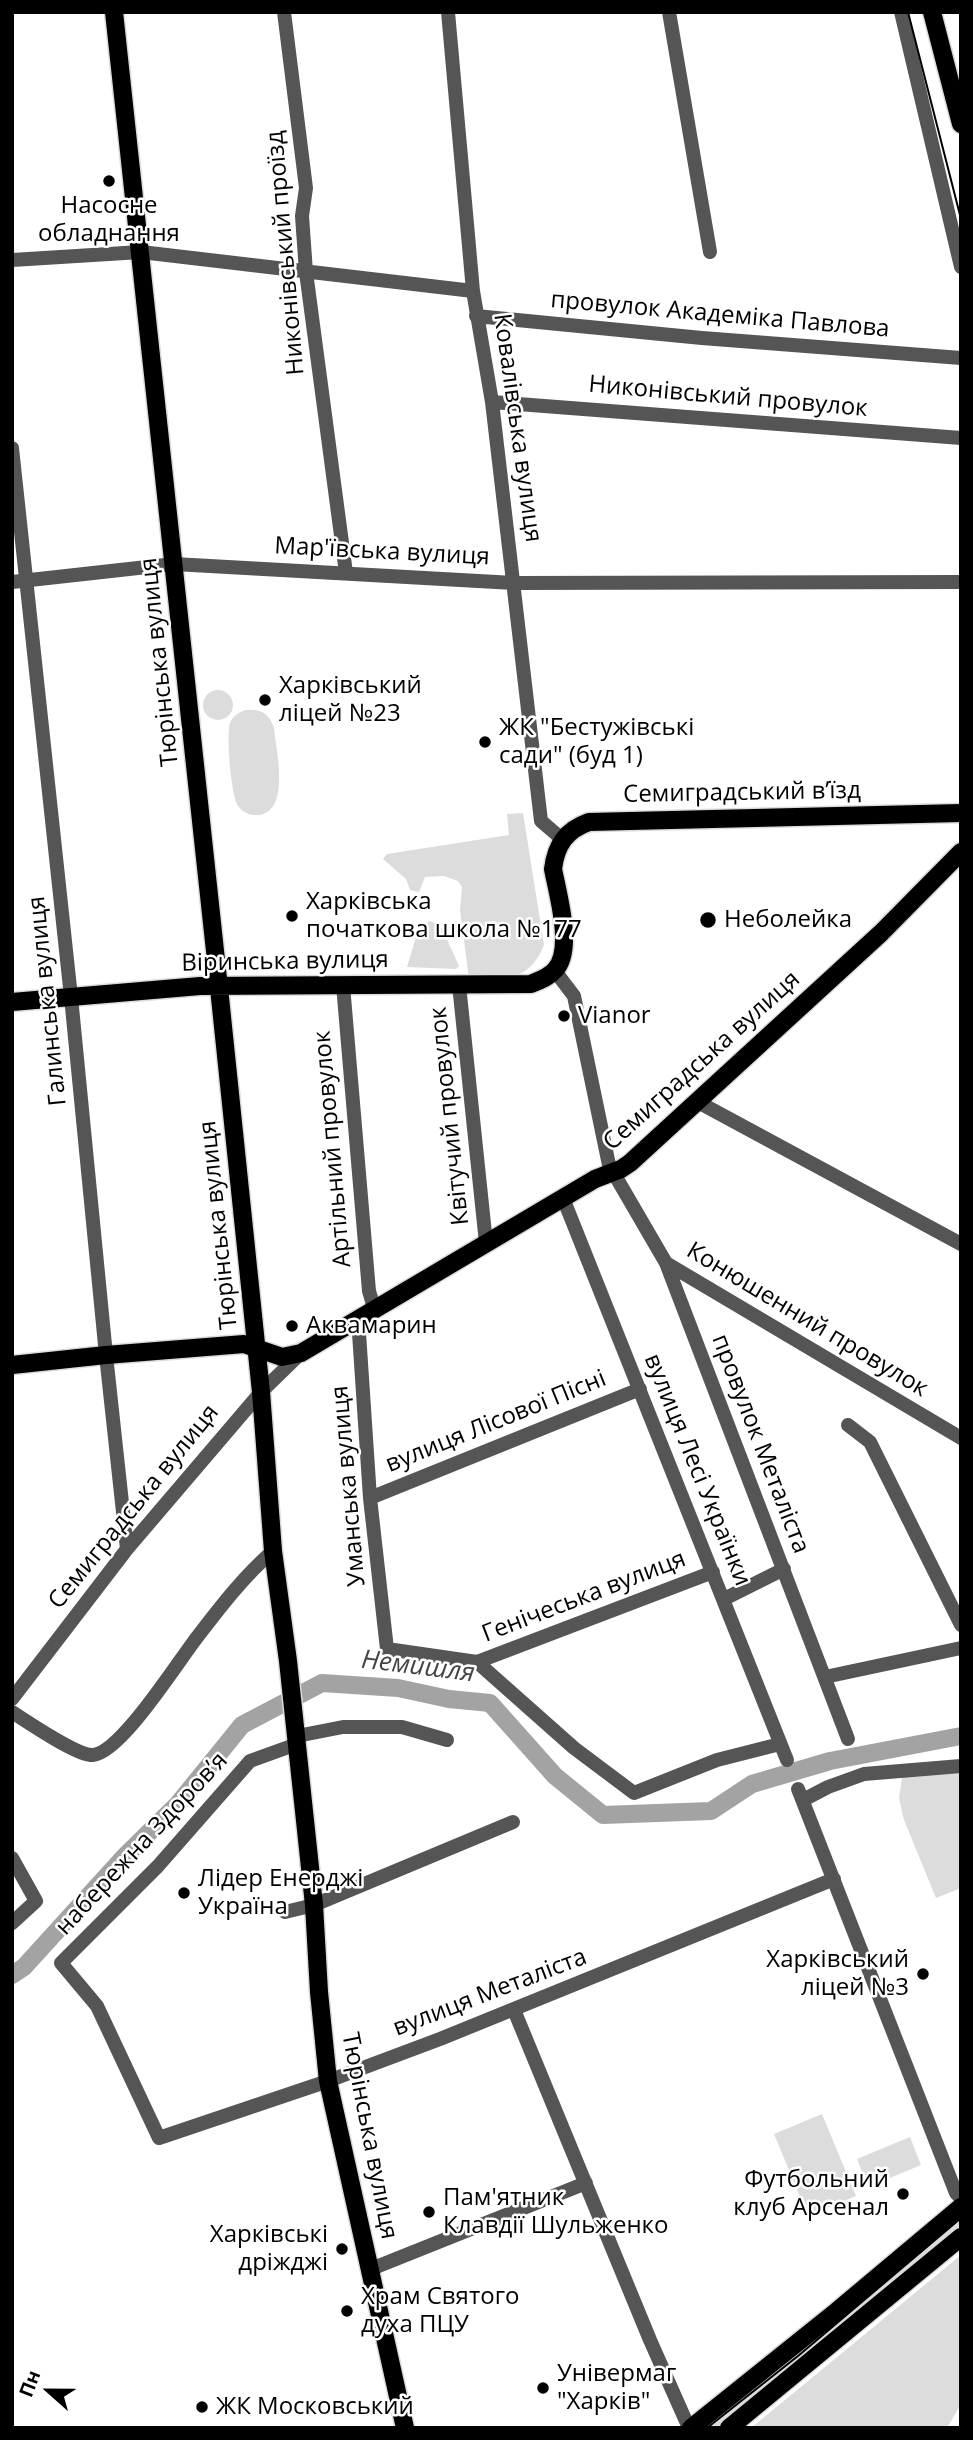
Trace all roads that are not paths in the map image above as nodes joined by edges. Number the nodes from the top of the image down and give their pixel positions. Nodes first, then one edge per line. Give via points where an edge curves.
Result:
1 (114, 12) edge
2 (284, 12) edge
3 (448, 12) edge
4 (668, 12) edge
5 (901, 12) edge
6 (932, 12) edge
7 (961, 124) edge
8 (141, 252) junction
9 (710, 252) dead end
10 (12, 260) edge
11 (961, 267) edge
12 (306, 272) junction
13 (472, 291) junction
14 (476, 316) junction
15 (961, 358) edge
16 (492, 402) junction
17 (961, 438) edge
18 (12, 448) edge
19 (174, 564) junction
20 (346, 573) junction
21 (19, 581) edge
22 (961, 582) edge
23 (514, 583) junction
24 (961, 813) edge
25 (562, 839) junction
26 (961, 852) edge
27 (555, 971) junction
28 (343, 985) junction
29 (459, 985) junction
30 (219, 986) junction
31 (71, 997) junction
32 (12, 1002) edge
33 (698, 1102) junction
34 (613, 1172) junction
35 (564, 1198) junction
36 (486, 1243) junction
37 (961, 1244) edge
38 (666, 1262) junction
39 (374, 1308) junction
40 (358, 1318) junction
41 (256, 1349) junction
42 (301, 1353) junction
43 (106, 1355) junction
44 (12, 1365) edge
45 (640, 1390) junction
46 (261, 1392) junction
47 (848, 1425) dead end
48 (961, 1437) edge
49 (370, 1497) junction
50 (127, 1549) junction
51 (273, 1551) junction
52 (784, 1569) junction
53 (713, 1572) junction
54 (724, 1599) junction
55 (961, 1625) edge
56 (961, 1648) edge
57 (387, 1649) joint
58 (477, 1662) junction
59 (825, 1677) junction
60 (12, 1699) edge
61 (12, 1713) edge
62 (297, 1735) junction
63 (447, 1740) dead end
64 (848, 1740) dead end
65 (780, 1744) junction
66 (787, 1760) dead end
67 (961, 1766) edge
68 (513, 1822) dead end
69 (12, 1858) edge
70 (834, 1879) junction
71 (314, 1905) junction
72 (285, 1912) dead end
73 (12, 1923) edge
74 (514, 2010) junction
75 (328, 2081) junction
76 (159, 2138) joint
77 (586, 2182) junction
78 (961, 2198) edge
79 (961, 2207) edge
80 (961, 2237) edge
81 (370, 2269) junction
82 (405, 2428) edge
83 (690, 2428) edge
84 (729, 2428) edge

1 - 8 main road, Тюрінська вулиця
2 - 12 street, Никонівський проїзд via 306,188 302,216
3 - 13 street, Ковалівська вулиця
4 - 9 street
5 - 11 street
6 - 7 main road
8 - 10 street
8 - 12 street
8 - 19 main road, Тюрінська вулиця
12 - 13 street
12 - 20 street, Никонівський проїзд
13 - 14 street, Ковалівська вулиця
14 - 15 street, провулок Академіка Павлова
14 - 16 street, Ковалівська вулиця
16 - 17 street, Никонівський провулок
16 - 23 street, Ковалівська вулиця
18 - 21 street, Галинська вулиця
19 - 20 street, Мар'ївська вулиця
19 - 21 street, Мар'ївська вулиця
19 - 30 main road, Тюрінська вулиця
20 - 23 street, Мар'ївська вулиця
21 - 31 street, Галинська вулиця
22 - 23 street, Мар'ївська вулиця
23 - 25 street, Ковалівська вулиця via 541,821
24 - 25 main road, Семиградський в’їзд via 589,822
25 - 27 main road via 554,869 565,945
26 - 33 main road, Семиградська вулиця via 881,933
27 - 29 main road, Віринська вулиця via 531,984
27 - 34 street via 574,996
28 - 29 main road, Віринська вулиця
28 - 30 main road, Віринська вулиця
28 - 39 street, Артільний провулок
29 - 36 street, Квітучий провулок
30 - 31 main road, Віринська вулиця
30 - 41 main road, Тюрінська вулиця
31 - 32 main road, Віринська вулиця
31 - 43 street, Галинська вулиця
33 - 34 main road, Семиградська вулиця via 630,1163
33 - 37 street
34 - 35 main road, Семиградська вулиця
34 - 38 street, провулок Металіста
35 - 36 main road, Семиградська вулиця
35 - 45 street, вулиця Лесі Українки
36 - 39 main road, Семиградська вулиця
38 - 48 street, Конюшенний провулок
38 - 52 street, провулок Металіста
39 - 40 main road, Семиградська вулиця
40 - 42 main road, Семиградська вулиця
40 - 49 street, Уманська вулиця
41 - 42 main road via 282,1357
41 - 43 main road via 244,1345
41 - 46 main road, Тюрінська вулиця
42 - 46 street, Семиградська вулиця
43 - 44 main road
43 - 50 street, Галинська вулиця
45 - 49 street, вулиця Лісової Пісні
45 - 53 street, вулиця Лесі Українки
46 - 50 street, Семиградська вулиця
46 - 51 main road, Тюрінська вулиця
47 - 55 street via 870,1442
49 - 57 street, Уманська вулиця
50 - 60 street, Семиградська вулиця
51 - 61 street via 107,1750 93,1755 79,1752
51 - 62 main road, Тюрінська вулиця
52 - 54 street
52 - 59 street, провулок Металіста
53 - 54 street, вулиця Лесі Українки
53 - 58 street, Генічеська вулиця
54 - 65 street, вулиця Лесі Українки
56 - 59 street
57 - 58 street, Генічеська вулиця
58 - 65 street via 574,1748 634,1793 717,1760
59 - 64 street, провулок Металіста
62 - 63 street, набережна Здоров’я via 343,1727 401,1727
62 - 71 main road, Тюрінська вулиця
62 - 76 street, набережна Здоров’я via 250,1761 158,1866 61,1964 97,2006
65 - 66 street, вулиця Лесі Українки
67 - 70 street via 864,1774 800,1795
68 - 71 street
69 - 73 street via 36,1901
70 - 74 street, вулиця Металіста
70 - 78 street
71 - 72 street
71 - 75 main road, Тюрінська вулиця
74 - 75 street, вулиця Металіста
74 - 77 street
75 - 76 street, вулиця Металіста
75 - 81 main road, Тюрінська вулиця
77 - 81 street
77 - 83 street
79 - 83 main road
80 - 84 main road
81 - 82 main road, Тюрінська вулиця

